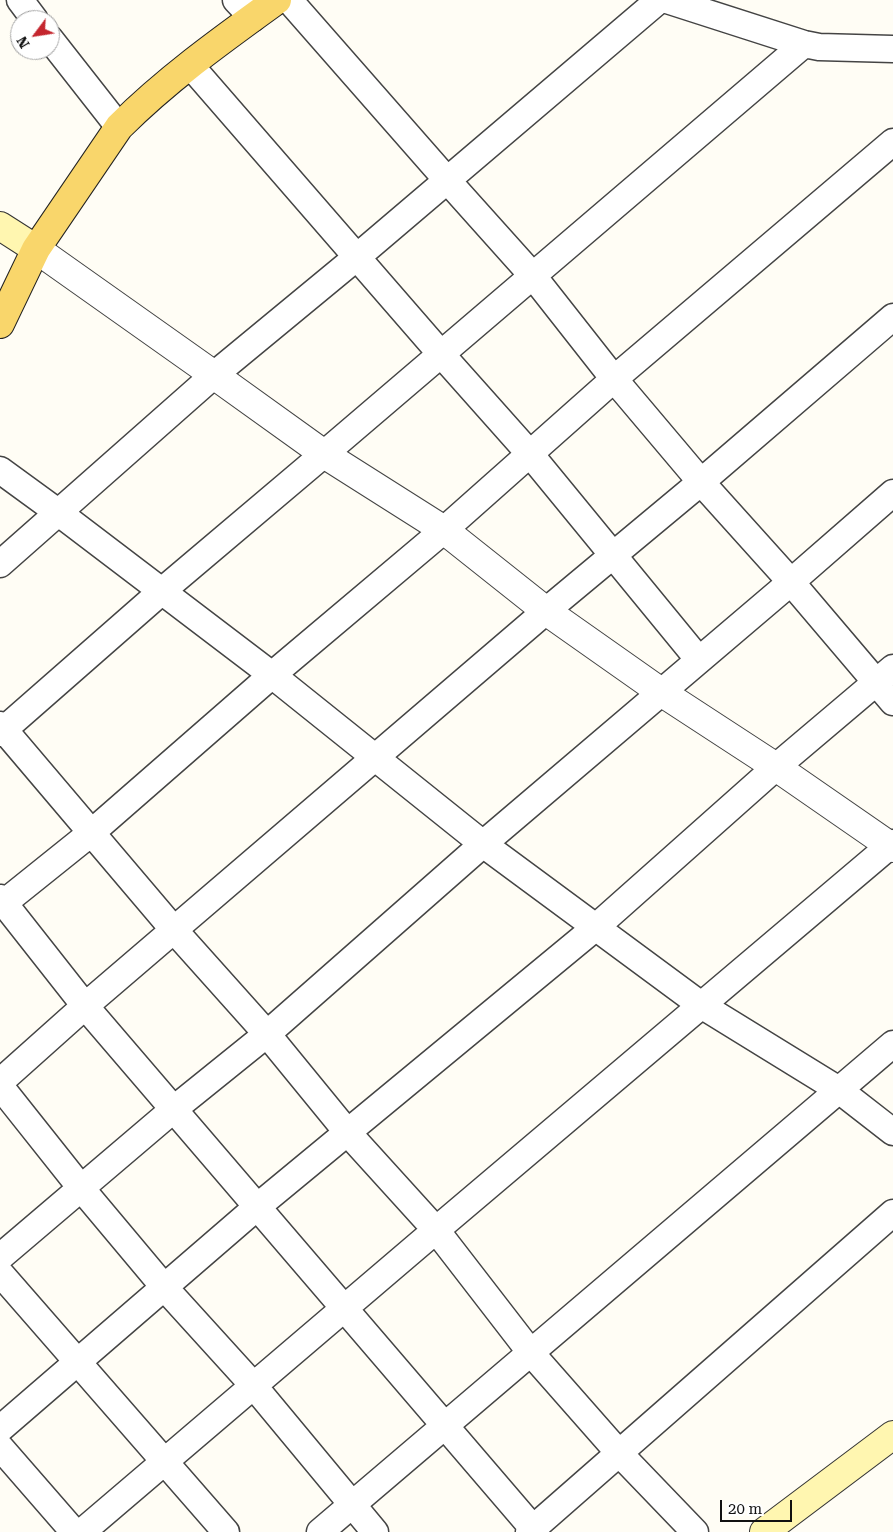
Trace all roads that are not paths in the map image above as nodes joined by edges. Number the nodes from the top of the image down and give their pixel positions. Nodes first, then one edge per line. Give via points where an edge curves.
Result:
1 (277, 0) edge
2 (289, 0) edge
3 (659, 0) edge
4 (667, 0) edge
5 (244, 9) edge
6 (804, 44) junction
7 (893, 49) edge
8 (60, 52) edge
9 (190, 65) junction
10 (119, 127) junction
11 (893, 142) edge
12 (447, 180) junction
13 (0, 226) edge
14 (36, 249) junction
15 (357, 257) junction
16 (533, 276) junction
17 (893, 317) edge
18 (0, 324) edge
19 (440, 354) junction
20 (214, 375) junction
21 (614, 379) junction
22 (324, 454) junction
23 (530, 454) junction
24 (0, 470) edge
25 (701, 482) junction
26 (893, 493) edge
27 (59, 512) junction
28 (444, 530) junction
29 (613, 556) junction
30 (0, 564) edge
31 (791, 582) junction
32 (162, 591) junction
33 (546, 611) junction
34 (699, 660) junction
35 (272, 675) junction
36 (884, 676) edge
37 (661, 692) junction
38 (893, 702) edge
39 (1, 730) edge
40 (375, 758) junction
41 (776, 767) junction
42 (91, 833) junction
43 (484, 844) junction
44 (892, 846) edge
45 (1, 902) edge
46 (596, 927) junction
47 (174, 930) junction
48 (701, 1005) junction
49 (86, 1006) junction
50 (267, 1034) junction
51 (893, 1044) edge
52 (0, 1084) edge
53 (839, 1090) junction
54 (174, 1109) junction
55 (893, 1132) edge
56 (348, 1133) junction
57 (81, 1188) junction
58 (257, 1207) junction
59 (893, 1213) edge
60 (436, 1230) junction
61 (0, 1257) edge
62 (0, 1273) edge
63 (164, 1287) junction
64 (344, 1308) junction
65 (531, 1353) junction
66 (77, 1362) junction
67 (253, 1386) junction
68 (445, 1425) junction
69 (0, 1429) edge
70 (893, 1435) edge
71 (0, 1447) edge
72 (619, 1453) junction
73 (164, 1462) junction
74 (352, 1504) junction
75 (533, 1531) edge
76 (74, 1532) edge
77 (82, 1532) edge
78 (226, 1532) edge
79 (320, 1532) edge
80 (375, 1532) edge
81 (695, 1532) edge
82 (764, 1532) edge

1 - 5 main road
2 - 12 street
3 - 12 street
4 - 6 street
5 - 9 main road
6 - 7 street
6 - 16 street
8 - 10 street
9 - 10 main road
9 - 15 street
10 - 14 main road
11 - 21 street
12 - 15 street
12 - 16 street
13 - 14 main road
14 - 18 main road
14 - 20 street
15 - 19 street
15 - 20 street
16 - 19 street
16 - 21 street
17 - 25 street
19 - 22 street
19 - 23 street
20 - 22 street
20 - 27 street
21 - 23 street
21 - 25 street
22 - 28 street
22 - 32 street
23 - 28 street
23 - 29 street
24 - 27 street
25 - 29 street
25 - 31 street
26 - 31 street
27 - 30 street
27 - 32 street
28 - 33 street
28 - 35 street
29 - 33 street
29 - 34 street
31 - 34 street
31 - 36 street
32 - 35 street
32 - 39 street
33 - 37 street
33 - 40 street
34 - 37 street
35 - 40 street
35 - 42 street
36 - 38 street
36 - 41 street
37 - 41 street
37 - 43 street
39 - 42 street
40 - 43 street
40 - 47 street
41 - 44 street
41 - 46 street
42 - 45 street
42 - 47 street
43 - 46 street
43 - 50 street
44 - 48 street
45 - 49 street
46 - 48 street
46 - 56 street
47 - 49 street
47 - 50 street
48 - 53 street
48 - 60 street
49 - 52 street
49 - 54 street
50 - 54 street
50 - 56 street
51 - 53 street
52 - 57 street
53 - 55 street
53 - 65 street
54 - 57 street
54 - 58 street
56 - 58 street
56 - 60 street
57 - 61 street
57 - 63 street
58 - 63 street
58 - 64 street
59 - 72 street
60 - 64 street
60 - 65 street
62 - 66 street
63 - 66 street
63 - 67 street
64 - 67 street
64 - 68 street
65 - 68 street
65 - 72 street
66 - 69 street
66 - 73 street
67 - 73 street
67 - 74 street
68 - 74 street
68 - 75 street
70 - 82 main road
71 - 76 street
72 - 75 street
72 - 81 street
73 - 77 street
73 - 78 street
74 - 79 street
74 - 80 street

